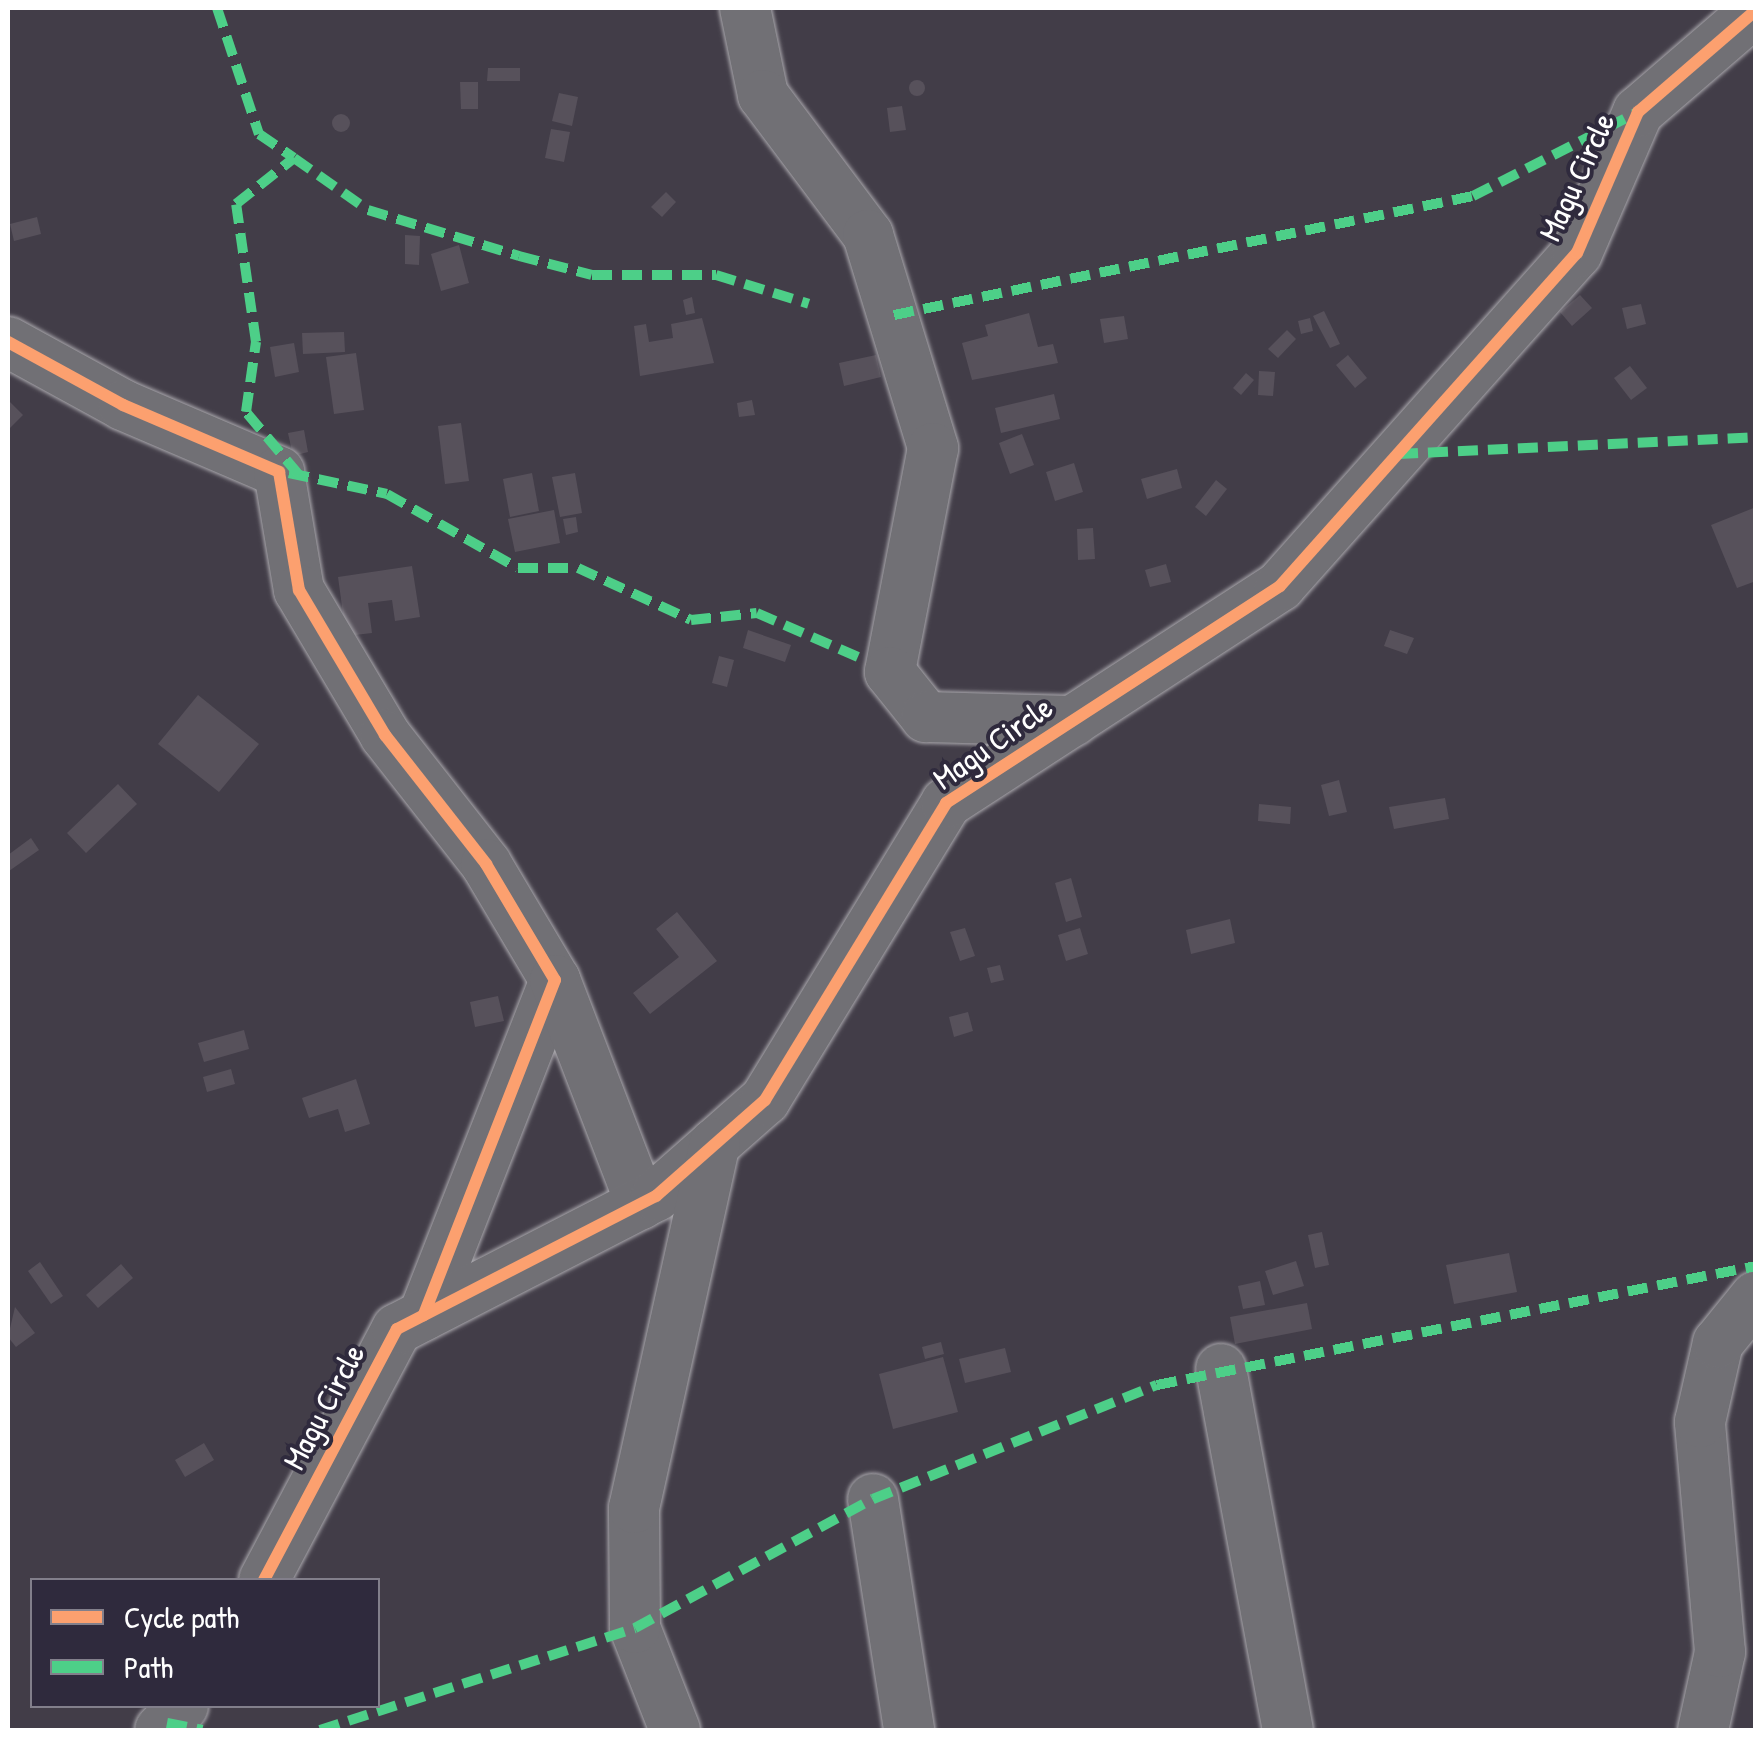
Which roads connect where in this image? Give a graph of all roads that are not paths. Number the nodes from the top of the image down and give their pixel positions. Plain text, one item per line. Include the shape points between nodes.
1 (745, 8) edge
2 (1756, 10) edge
3 (8, 342) edge
4 (1072, 721) junction
5 (555, 980) junction
6 (715, 1144) junction
7 (641, 1204) junction
8 (1756, 1296) edge
9 (424, 1315) junction
10 (1221, 1369) dead end
11 (874, 1499) dead end
12 (265, 1578) edge
13 (181, 1708) edge
14 (160, 1730) edge
15 (675, 1730) edge
16 (909, 1730) edge
17 (1288, 1730) edge
18 (1703, 1730) edge

1 - 4 street via 763,95 868,235 933,448 890,672 926,718
2 - 4 street, Magu Circle via 1638,112 1576,253 1280,586
3 - 5 street via 123,405 279,472 299,590 385,735 486,864
4 - 6 street, Magu Circle via 946,804 765,1100
5 - 7 street
5 - 9 street
6 - 7 street, Magu Circle
6 - 15 street via 634,1508 635,1628
7 - 9 street, Magu Circle
8 - 18 street via 1718,1344 1700,1422 1720,1652
9 - 12 street, Magu Circle via 397,1329
10 - 17 street
11 - 16 street
13 - 14 street

